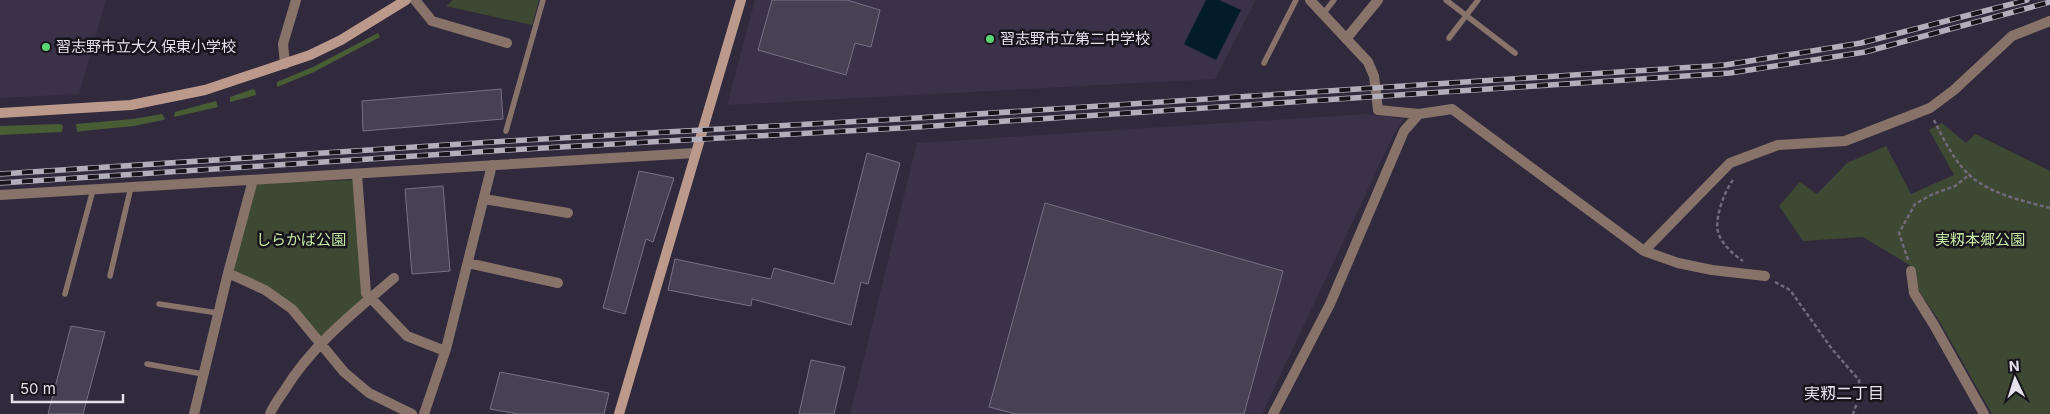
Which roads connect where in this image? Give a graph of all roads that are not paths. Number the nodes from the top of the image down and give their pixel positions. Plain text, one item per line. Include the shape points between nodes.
1 (296, 0) edge
2 (406, 0) edge
3 (415, 0) edge
4 (543, 0) edge
5 (740, 0) edge
6 (1296, 0) edge
7 (1310, 0) edge
8 (1334, 0) edge
9 (1378, 0) edge
10 (1446, 0) edge
11 (1478, 0) edge
12 (1323, 14) junction
13 (1466, 15) junction
14 (2050, 21) edge
15 (1449, 38) dead end
16 (1346, 39) junction
17 (508, 43) dead end
18 (1515, 53) dead end
19 (1264, 63) dead end
20 (285, 64) junction
21 (0, 113) edge
22 (1419, 114) junction
23 (506, 131) dead end
24 (695, 153) junction
25 (492, 165) junction
26 (357, 174) junction
27 (253, 180) junction
28 (131, 188) junction
29 (93, 190) junction
30 (0, 196) edge
31 (484, 199) junction
32 (568, 213) dead end
33 (1644, 251) junction
34 (468, 263) junction
35 (1912, 271) road end
36 (228, 273) junction
37 (110, 276) dead end
38 (1765, 276) road end
39 (394, 278) dead end
40 (558, 283) dead end
41 (65, 294) dead end
42 (370, 299) junction
43 (159, 304) dead end
44 (218, 314) junction
45 (321, 344) junction
46 (445, 351) junction
47 (148, 364) dead end
48 (203, 374) junction
49 (194, 414) edge
50 (270, 414) edge
51 (412, 414) edge
52 (424, 414) edge
53 (619, 414) edge
54 (1273, 414) edge
55 (1984, 414) edge

1 - 20 street via 283,44
2 - 20 street via 341,40
3 - 17 street via 432,21
4 - 23 lane
5 - 24 street
6 - 19 lane
7 - 12 street
8 - 12 lane
9 - 16 street
10 - 13 lane
11 - 13 lane
12 - 16 street
13 - 15 lane
13 - 18 lane
14 - 33 street via 2012,36 1930,108 1846,141 1778,144 1730,163
16 - 22 street via 1368,62 1374,76 1378,110
20 - 21 street via 205,90 131,105
22 - 33 street via 1452,110
22 - 54 street via 1404,131 1330,304
24 - 25 street
24 - 53 street
25 - 26 street
25 - 31 street
26 - 27 street
26 - 42 street via 366,293
27 - 28 street
27 - 36 street
28 - 29 street
28 - 37 lane
29 - 30 street
29 - 41 lane
31 - 32 street
31 - 34 street
33 - 38 street via 1678,263
34 - 40 street
34 - 46 street
35 - 55 street via 1914,293
36 - 44 street
36 - 45 street via 265,290 292,310
39 - 42 street
42 - 45 street
42 - 46 street via 407,336
43 - 44 lane
44 - 48 street
45 - 50 street via 288,383
45 - 51 street via 344,372 369,394
46 - 52 street
47 - 48 lane
48 - 49 street

